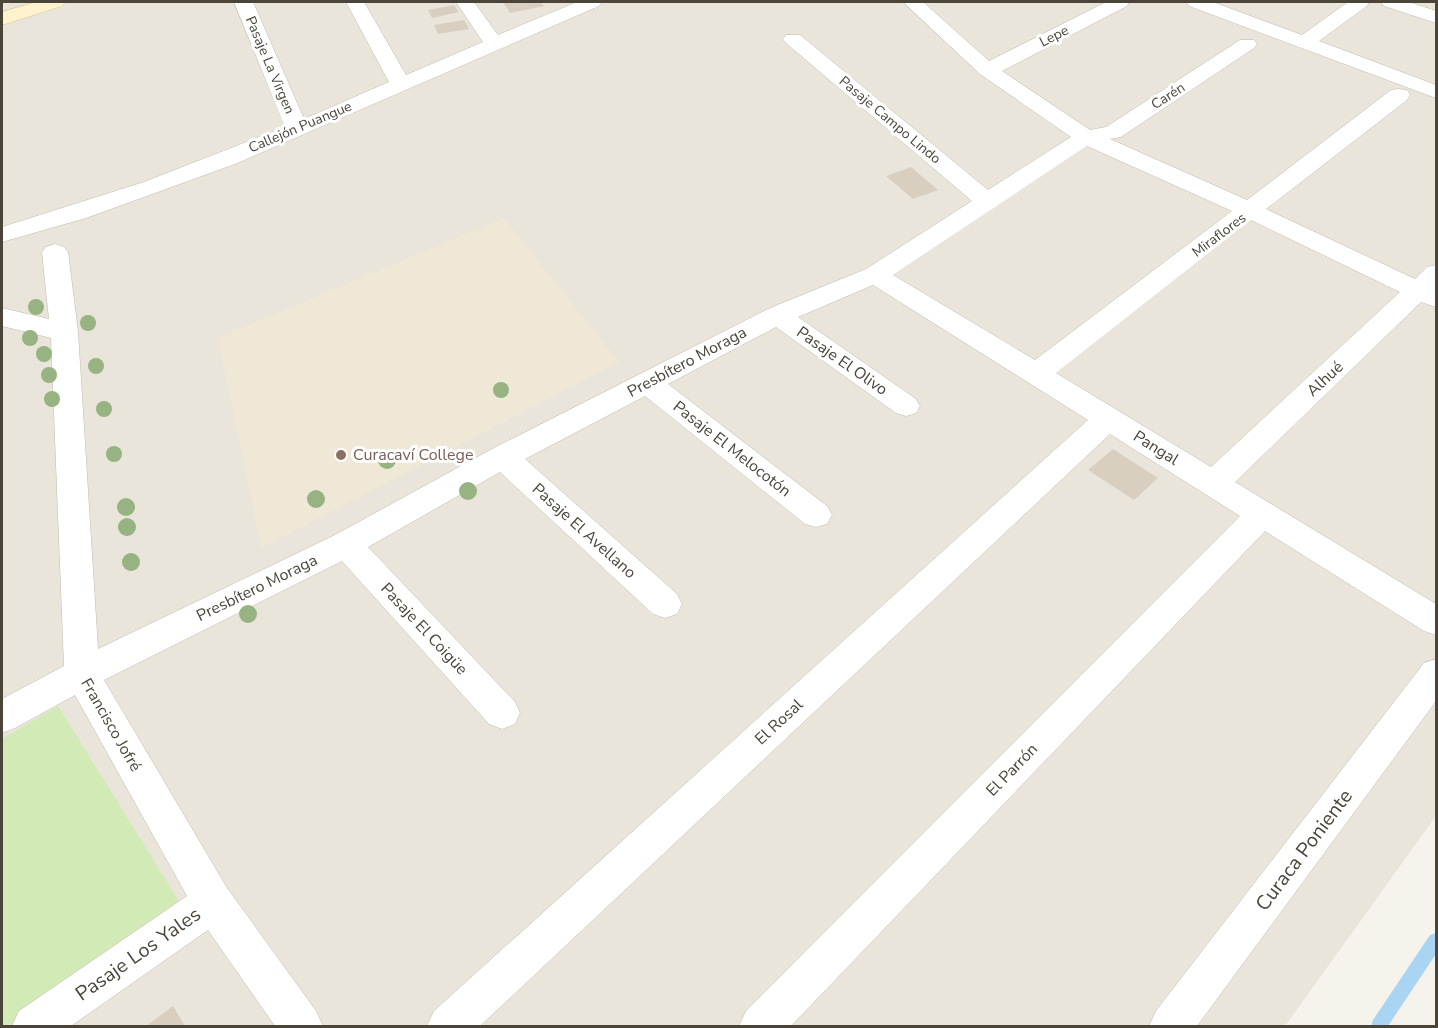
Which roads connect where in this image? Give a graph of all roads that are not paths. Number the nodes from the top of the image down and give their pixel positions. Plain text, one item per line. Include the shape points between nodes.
1 (56, 2) edge
2 (243, 2) edge
3 (355, 2) edge
4 (465, 2) edge
5 (912, 2) edge
6 (1120, 2) edge
7 (1196, 2) edge
8 (1360, 2) edge
9 (1391, 2) edge
10 (585, 3) edge
11 (1437, 17) edge
12 (2, 20) edge
13 (794, 39) dead end
14 (1305, 42) junction
15 (1247, 44) dead end
16 (495, 45) junction
17 (987, 70) junction
18 (401, 84) junction
19 (1437, 92) edge
20 (1399, 95) dead end
21 (297, 128) junction
22 (1086, 137) junction
23 (986, 201) junction
24 (1251, 211) junction
25 (2, 235) edge
26 (55, 252) dead end
27 (875, 274) junction
28 (1430, 288) edge
29 (777, 315) junction
30 (2, 317) edge
31 (64, 332) junction
32 (1037, 373) junction
33 (648, 383) junction
34 (906, 406) dead end
35 (1108, 418) junction
36 (503, 457) junction
37 (1213, 484) junction
38 (1262, 514) junction
39 (816, 515) dead end
40 (346, 544) junction
41 (665, 604) dead end
42 (1437, 621) edge
43 (82, 674) junction
44 (1437, 674) edge
45 (502, 713) dead end
46 (2, 717) edge
47 (213, 902) junction
48 (34, 1026) edge
49 (301, 1026) edge
50 (449, 1026) edge
51 (761, 1026) edge
52 (1171, 1026) edge

1 - 12 street
2 - 21 street, Pasaje La Virgen
3 - 18 street
4 - 16 street
5 - 17 street
6 - 17 street, Lepe
7 - 14 street
8 - 14 street
9 - 11 street
10 - 16 street, Callejón Puangue
13 - 23 street, Pasaje Campo Lindo
14 - 19 street
15 - 22 street, Carén via 1113,132
16 - 18 street, Callejón Puangue
17 - 22 street
18 - 21 street, Callejón Puangue
20 - 24 street, Miraflores
21 - 25 street, Callejón Puangue via 184,176
22 - 23 street, Presbítero Moraga
22 - 24 street
23 - 27 street, Presbítero Moraga
24 - 28 street
24 - 32 street, Miraflores
26 - 31 street, Francisco Jofré
27 - 29 street, Presbítero Moraga
27 - 32 street, Pangal
28 - 37 street, Alhué
29 - 33 street, Presbítero Moraga
29 - 34 street, Pasaje El Olivo
30 - 31 street
31 - 43 street, Francisco Jofré
32 - 35 street, Pangal
33 - 36 street, Presbítero Moraga
33 - 39 street, Pasaje El Melocotón
35 - 37 street, Pangal
35 - 50 street, El Rosal
36 - 40 street, Presbítero Moraga
36 - 41 street, Pasaje El Avellano
37 - 38 street, Pangal
38 - 42 street, Pangal
38 - 51 street, El Parrón
40 - 43 street, Presbítero Moraga
40 - 45 street, Pasaje El Coigüe
43 - 46 street, Presbítero Moraga
43 - 47 street, Francisco Jofré
44 - 52 street, Curaca Poniente
47 - 48 street, Pasaje Los Yales
47 - 49 street, Francisco Jofré

